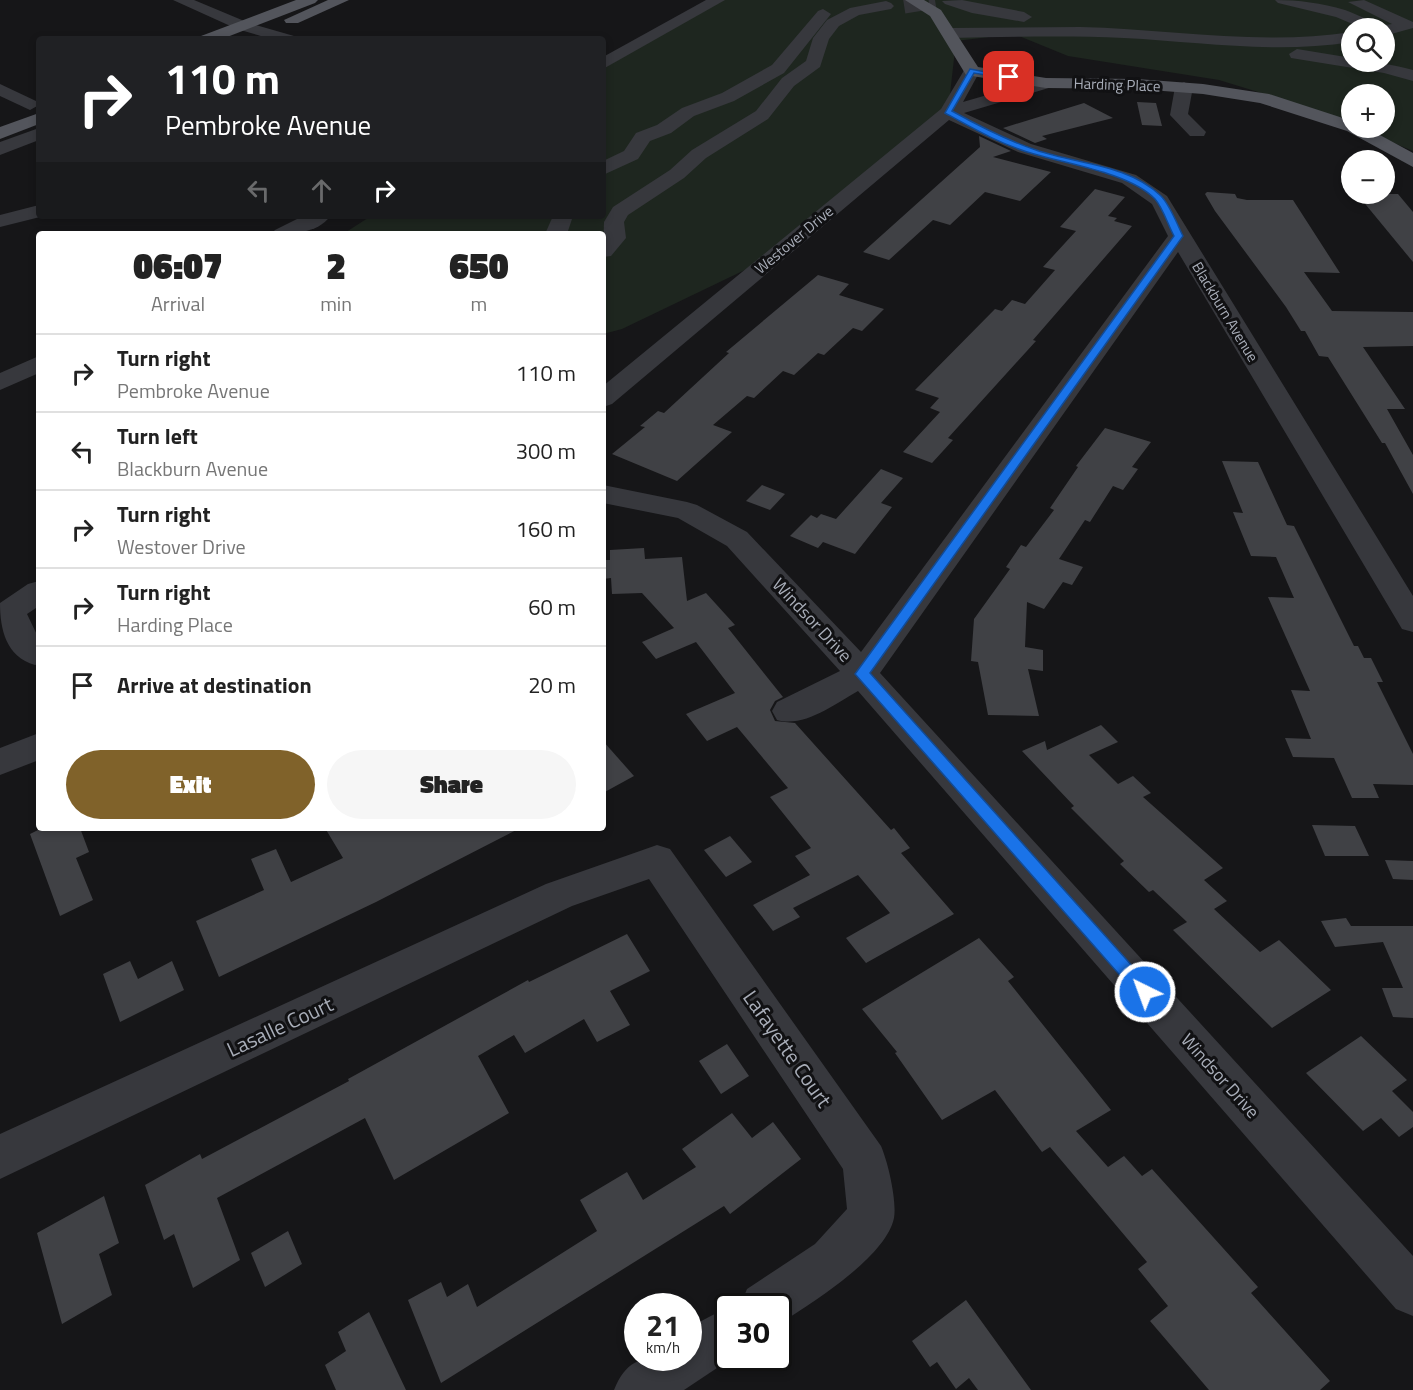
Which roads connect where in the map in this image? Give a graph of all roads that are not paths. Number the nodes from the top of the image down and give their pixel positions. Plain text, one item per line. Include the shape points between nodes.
1 (181, 0) edge
2 (310, 0) edge
3 (341, 0) edge
4 (717, 0) edge
5 (848, 0) edge
6 (941, 0) edge
7 (1004, 0) edge
8 (1282, 0) edge
9 (1355, 0) edge
10 (894, 3) edge
11 (1351, 18) edge
12 (1406, 21) edge
13 (1395, 29) edge
14 (243, 32) edge
15 (262, 32) junction
16 (950, 33) junction
17 (1124, 33) junction
18 (222, 36) edge
19 (277, 36) edge
20 (1341, 39) edge
21 (1395, 40) edge
22 (1239, 42) junction
23 (1401, 45) dead end
24 (606, 62) edge
25 (972, 70) junction
26 (1413, 76) edge
27 (1046, 83) junction
28 (1184, 87) junction
29 (0, 89) edge
30 (948, 112) junction
31 (36, 116) edge
32 (0, 117) edge
33 (36, 117) edge
34 (36, 118) edge
35 (1341, 123) edge
36 (1197, 132) dead end
37 (4, 137) edge
38 (1373, 138) edge
39 (1413, 160) edge
40 (606, 168) edge
41 (36, 213) edge
42 (314, 219) edge
43 (0, 221) edge
44 (288, 231) edge
45 (1179, 236) junction
46 (606, 247) edge
47 (36, 365) edge
48 (0, 383) edge
49 (606, 397) edge
50 (606, 495) edge
51 (36, 593) edge
52 (1413, 621) edge
53 (36, 654) edge
54 (862, 674) junction
55 (789, 711) dead end
56 (36, 747) edge
57 (0, 762) edge
58 (559, 895) joint
59 (0, 1157) edge
60 (1413, 1292) edge
61 (784, 1293) edge
62 (667, 1371) edge
63 (639, 1390) edge

1 - 14 street
2 - 14 main road
3 - 15 main road
4 - 24 street
5 - 40 street via 826,10 778,69 644,137 629,157
6 - 7 street
6 - 17 street via 1010,15 1072,20
8 - 11 street
9 - 12 street
10 - 16 main road via 936,13
10 - 46 street via 855,11 833,23 821,38 814,63 788,82 760,117 699,154 677,174 620,211 614,222 615,238
12 - 13 street via 1407,25
14 - 15 street
14 - 18 main road
15 - 19 street
16 - 17 street
16 - 25 main road
17 - 22 street
20 - 22 street via 1290,45
21 - 23 street
22 - 26 street via 1328,61 1378,66
25 - 27 main road, Harding Place
25 - 30 street, Westover Drive
27 - 28 main road, Harding Place
27 - 30 street
28 - 35 main road, Harding Place via 1263,98
28 - 36 street via 1179,115
29 - 31 street
30 - 45 street, Blackburn Avenue via 988,134 1035,152 1104,169 1132,181 1158,198
30 - 49 street, Westover Drive
32 - 33 main road
34 - 37 street
38 - 39 main road, Harding Place
41 - 43 street
42 - 44 street
45 - 52 street, Blackburn Avenue
45 - 54 street
47 - 48 street
50 - 54 street, Windsor Drive via 687,511 736,539
51 - 53 street via 11,610 13,623 26,646
54 - 55 street
54 - 60 street, Windsor Drive
56 - 57 street
58 - 59 street, Lasalle Court
58 - 61 street, Lafayette Court via 657,860 865,1162 870,1217 832,1261
62 - 63 street

